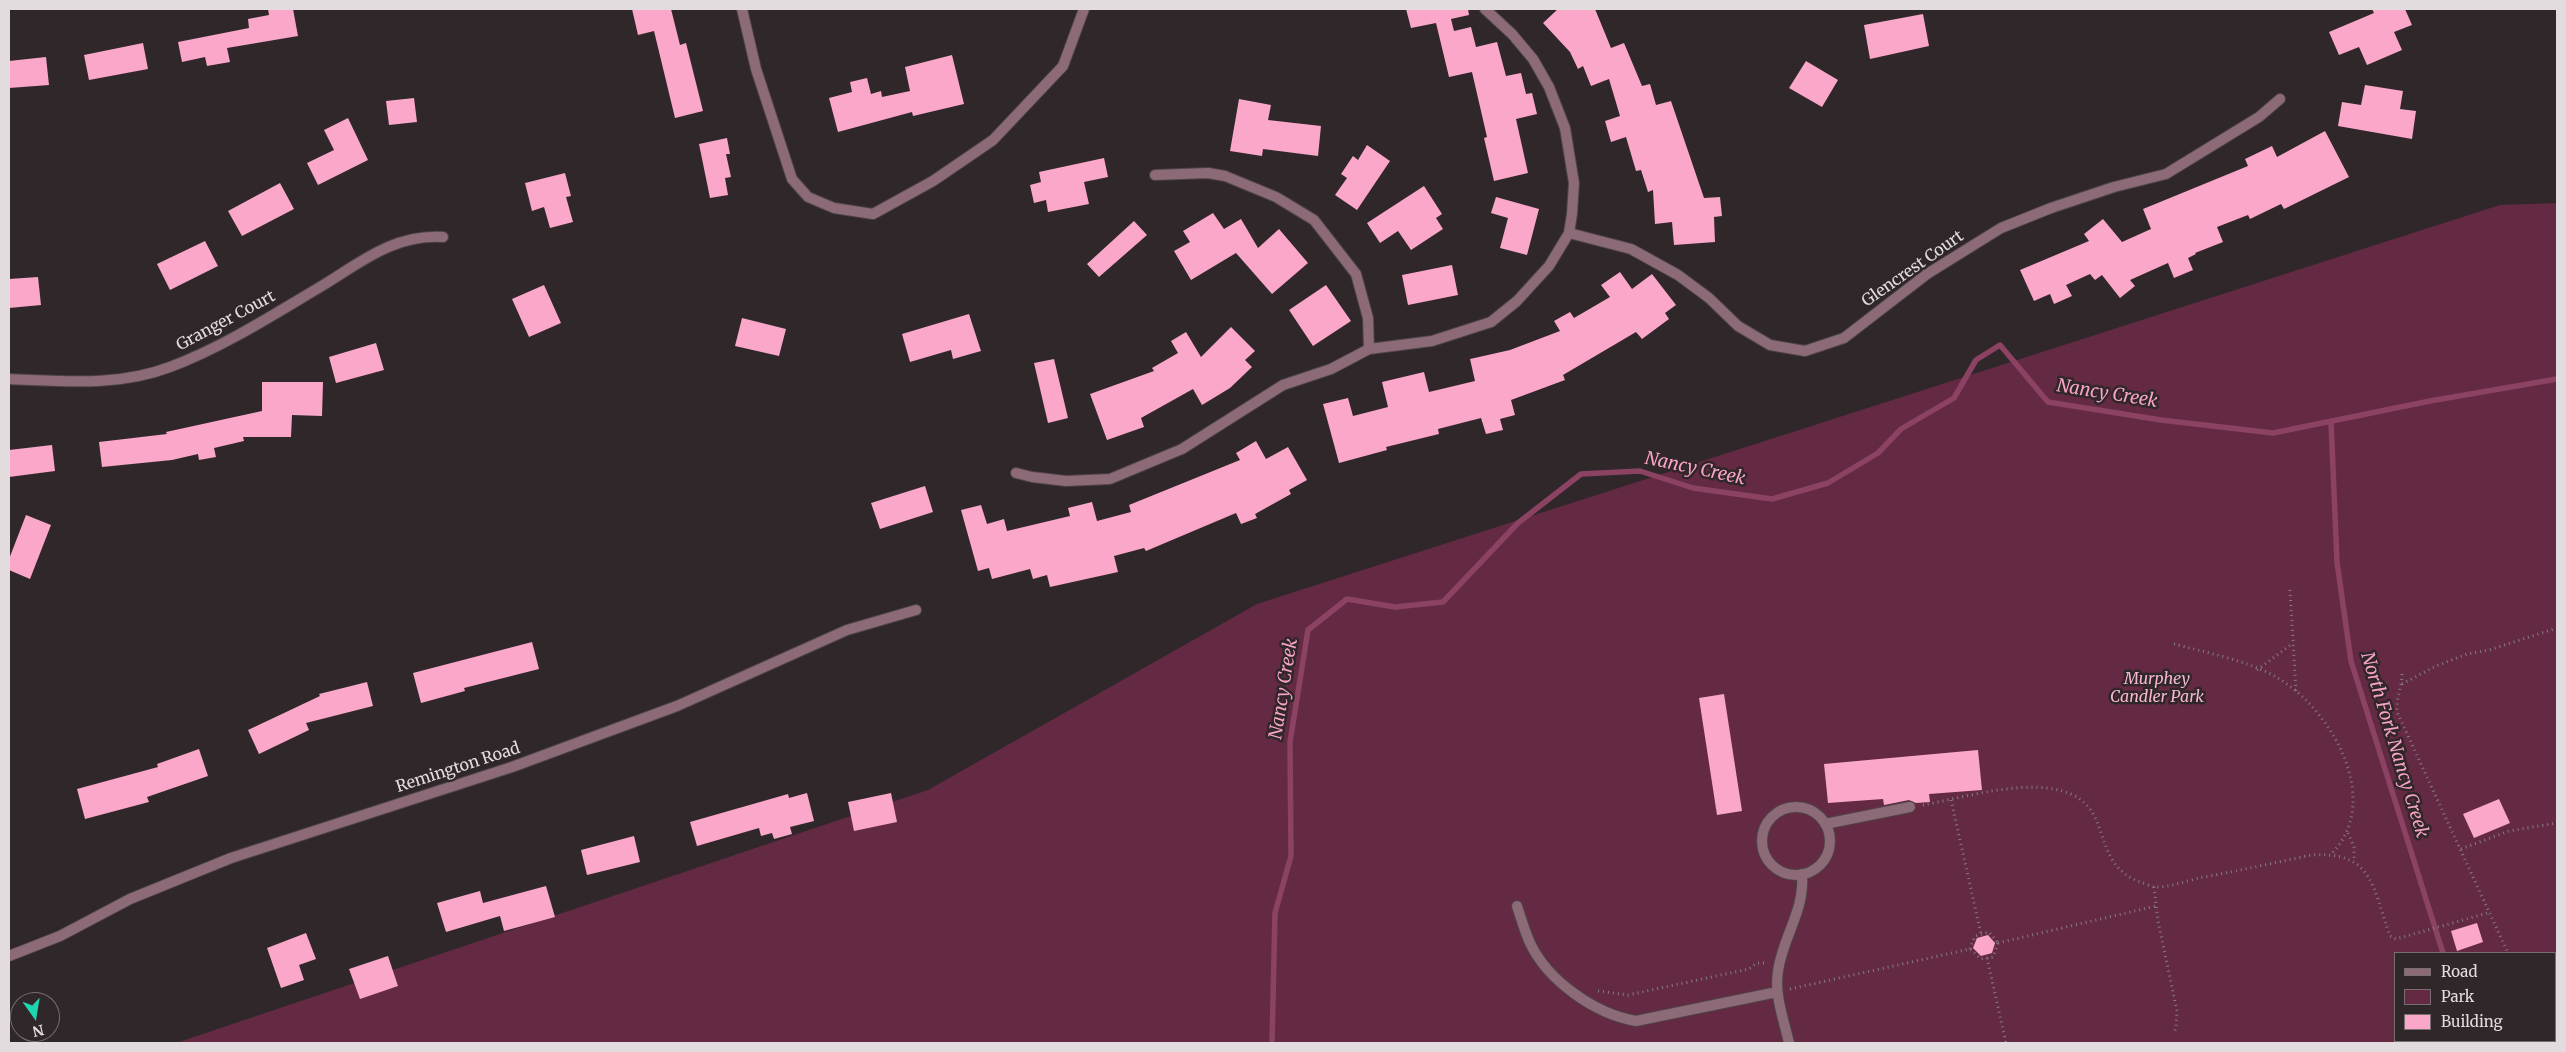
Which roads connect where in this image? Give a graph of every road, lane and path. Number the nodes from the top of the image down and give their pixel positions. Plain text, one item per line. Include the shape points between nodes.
1 (742, 9) edge
2 (1084, 9) edge
3 (1485, 9) edge
4 (2280, 98) dead end
5 (1155, 175) dead end
6 (1568, 233) junction
7 (443, 237) dead end
8 (1369, 349) junction
9 (9, 379) edge
10 (1016, 472) dead end
11 (2290, 590) dead end
12 (916, 610) dead end
13 (2557, 628) edge
14 (2293, 642) junction
15 (2174, 644) dead end
16 (2257, 670) junction
17 (2402, 674) dead end
18 (2402, 684) junction
19 (2296, 692) junction
20 (1951, 800) junction
21 (1910, 807) joint
22 (2557, 823) edge
23 (1825, 824) junction
24 (2348, 832) junction
25 (2462, 850) junction
26 (2332, 854) junction
27 (2354, 861) junction
28 (1802, 874) junction
29 (2154, 887) junction
30 (1517, 906) dead end
31 (2156, 906) junction
32 (2491, 912) junction
33 (1981, 934) junction
34 (1998, 942) junction
35 (1970, 949) junction
36 (2508, 952) edge
37 (9, 956) edge
38 (1987, 958) junction
39 (1770, 962) dead end
40 (1593, 990) dead end
41 (1777, 992) junction
42 (2173, 1034) dead end
43 (1789, 1043) edge
44 (2006, 1043) edge

1 - 2 street via 756,69 792,179 808,197 834,208 873,214 933,181 993,140 1063,66
3 - 6 street via 1533,59 1549,86 1565,128 1574,183
4 - 6 street, Glencrest Court via 2259,117 2166,174 2078,199 2001,228 1927,274 1844,338 1805,351 1770,345 1738,326 1709,298 1678,275 1631,249
5 - 8 street via 1225,176 1276,197 1314,220 1356,274 1368,318
6 - 8 street via 1549,266 1517,301 1490,322 1432,341
7 - 9 street, Granger Court via 413,237 381,250 203,353 170,367 139,377 111,381
8 - 10 street via 1331,369 1283,384 1182,449 1110,479 1066,481
11 - 14 path
12 - 37 street, Remington Road via 847,630 677,706 512,767 230,858 130,899 60,936
13 - 18 path via 2467,654
14 - 16 path
14 - 19 path
15 - 16 path
16 - 19 path via 2275,676
17 - 18 path
18 - 25 path via 2396,700 2397,712
19 - 24 path via 2306,699 2331,731 2347,765 2354,803
20 - 21 path
20 - 29 path via 2012,788 2047,788 2073,795 2088,806 2099,824 2114,864 2129,878
20 - 33 path
21 - 23 street
22 - 25 path via 2509,831
23 - 28 street via 1830,841 1828,853 1822,863
23 - 28 street via 1814,811 1791,807 1772,816 1765,825 1762,835 1765,856 1780,871
24 - 26 path
24 - 27 path via 2354,847
25 - 32 path
26 - 27 path
26 - 29 path via 2311,855
27 - 32 path via 2366,873 2390,936 2396,939
28 - 41 street via 1802,901 1781,954
29 - 31 path
30 - 41 street via 1531,944 1551,971 1573,993 1617,1018 1636,1021
31 - 34 path
31 - 42 path via 2177,1011
32 - 36 path
33 - 34 path via 1989,932
33 - 35 path via 1974,936
34 - 38 path via 1993,957
35 - 38 path via 1980,959
35 - 41 path
38 - 44 path
39 - 40 path via 1628,995
41 - 43 street

